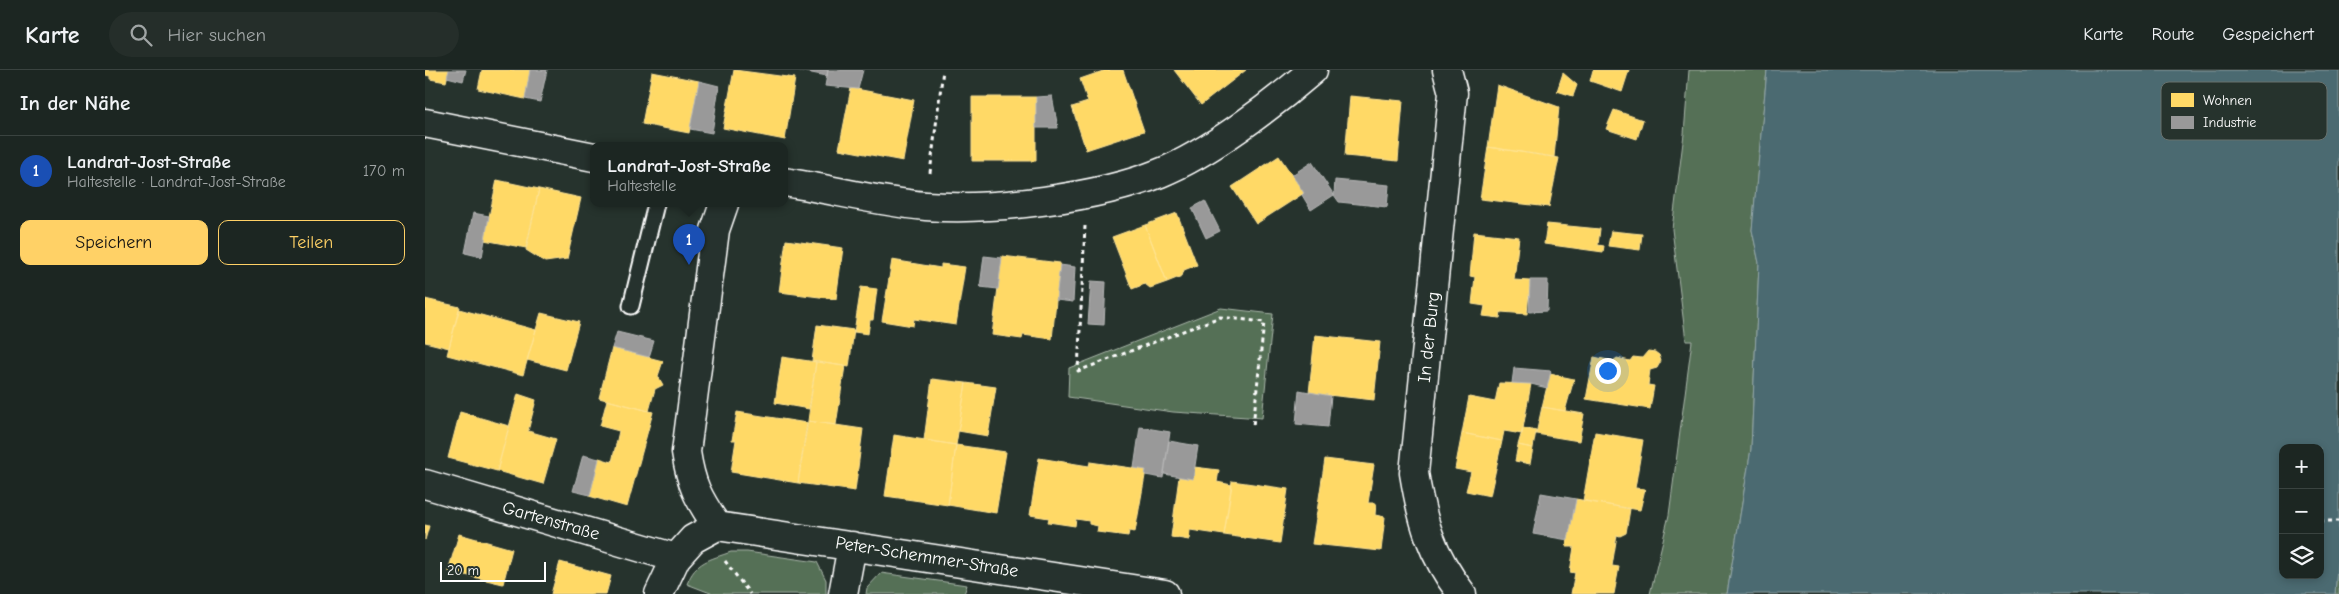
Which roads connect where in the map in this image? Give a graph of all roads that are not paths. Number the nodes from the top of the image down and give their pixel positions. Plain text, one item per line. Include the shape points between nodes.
1 (1313, 70) edge
2 (1447, 70) edge
3 (425, 123) edge
4 (590, 156) edge
5 (788, 183) edge
6 (655, 207) edge
7 (723, 207) edge
8 (631, 306) dead end
9 (425, 484) edge
10 (717, 526) junction
11 (852, 546) junction
12 (677, 558) junction
13 (659, 594) edge
14 (843, 594) edge
15 (1165, 594) edge
16 (1461, 594) edge

1 - 5 street via 1206,149 1160,173 1086,193 1024,202 925,206
2 - 16 street, In der Burg via 1453,94 1414,473 1422,518 1433,550
3 - 4 street
6 - 8 lane
7 - 10 street via 715,230 685,452 690,479
9 - 12 street, Gartenstraße
10 - 11 street, Peter-Schemmer-Straße
10 - 12 street via 693,539
11 - 14 street
11 - 15 street, Peter-Schemmer-Straße
12 - 13 street

